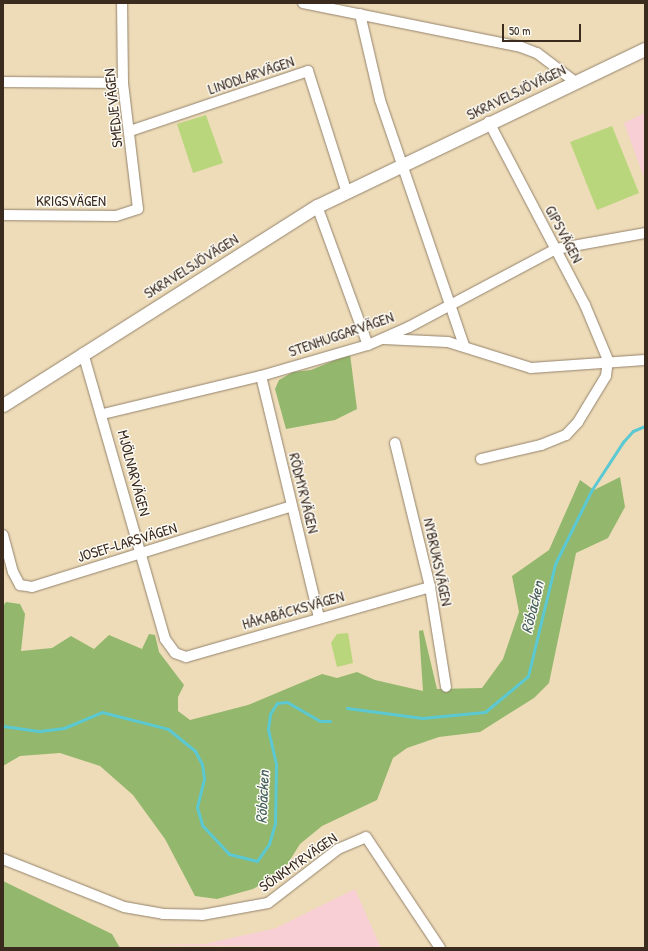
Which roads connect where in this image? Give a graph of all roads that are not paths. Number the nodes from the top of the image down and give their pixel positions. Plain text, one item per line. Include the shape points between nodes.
1 (122, 3) edge
2 (303, 3) edge
3 (360, 14) junction
4 (645, 49) edge
5 (574, 81) junction
6 (3, 82) edge
7 (123, 83) junction
8 (490, 122) junction
9 (130, 131) junction
10 (402, 164) junction
11 (346, 190) junction
12 (317, 206) junction
13 (138, 209) joint
14 (3, 215) edge
15 (645, 233) edge
16 (556, 249) junction
17 (451, 304) junction
18 (382, 339) junction
19 (368, 345) junction
20 (464, 345) junction
21 (83, 353) junction
22 (608, 360) junction
23 (645, 360) edge
24 (261, 376) junction
25 (3, 405) edge
26 (103, 414) junction
27 (395, 443) dead end
28 (481, 459) dead end
29 (292, 506) junction
30 (3, 535) edge
31 (140, 554) junction
32 (430, 587) junction
33 (319, 617) junction
34 (169, 646) joint
35 (446, 687) dead end
36 (3, 859) edge
37 (440, 948) edge

1 - 7 street, SMEDJEVÄGEN
2 - 3 street
3 - 5 street via 521,47 537,53
3 - 10 street via 369,62
4 - 5 street, SKRAVELSJÖVÄGEN
5 - 8 street, SKRAVELSJÖVÄGEN
6 - 7 street
7 - 9 street, SMEDJEVÄGEN
8 - 10 street, SKRAVELSJÖVÄGEN
8 - 16 street, GIPSVÄGEN
9 - 11 street, LINODLARVÄGEN via 308,71
9 - 13 street, SMEDJEVÄGEN
10 - 11 street, SKRAVELSJÖVÄGEN
10 - 17 street
11 - 12 street, SKRAVELSJÖVÄGEN
12 - 19 street
12 - 21 street, SKRAVELSJÖVÄGEN
13 - 14 street, KRIGSVÄGEN via 116,216
15 - 16 street, STENHUGGARVÄGEN
16 - 17 street, STENHUGGARVÄGEN
16 - 22 street, GIPSVÄGEN
17 - 18 street, STENHUGGARVÄGEN
17 - 20 street
18 - 19 street, STENHUGGARVÄGEN
18 - 20 street via 427,339
19 - 24 street, STENHUGGARVÄGEN
20 - 22 street via 531,368
21 - 25 street, SKRAVELSJÖVÄGEN
21 - 26 street, MJÖLNARVÄGEN
22 - 23 street
22 - 28 street via 606,376 578,422 566,435 541,445
24 - 26 street, STENHUGGARVÄGEN
24 - 29 street, RÖDMYRVÄGEN
26 - 31 street, MJÖLNARVÄGEN
27 - 32 street, NYBRUKSVÄGEN
29 - 31 street, JOSEF-LARSVÄGEN
29 - 33 street, RÖDMYRVÄGEN
30 - 31 street, JOSEF-LARSVÄGEN via 13,572 20,585 32,586
31 - 34 street, MJÖLNARVÄGEN
32 - 33 street, HÅKABÄCKSVÄGEN
32 - 35 street, NYBRUKSVÄGEN
33 - 34 street, HÅKABÄCKSVÄGEN via 186,657
36 - 37 street, SÖNKMYRVÄGEN via 124,907 163,914 202,915 268,903 338,849 366,837

